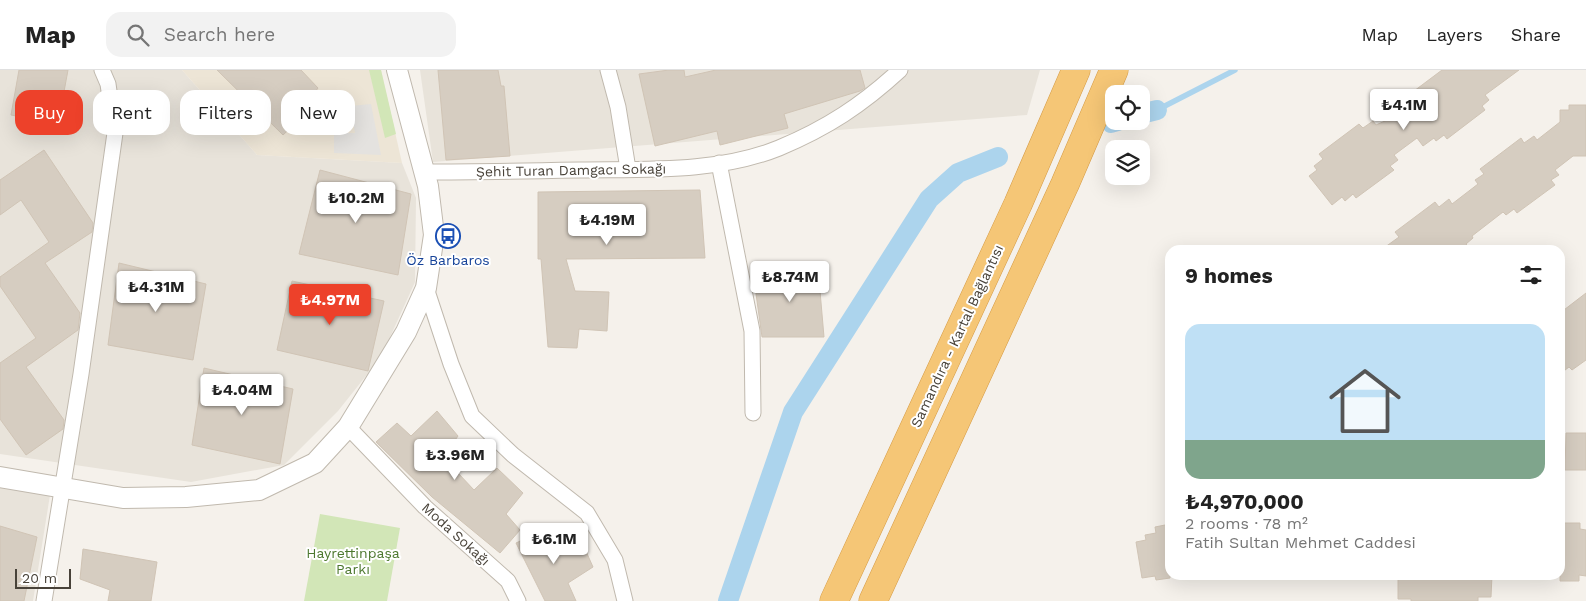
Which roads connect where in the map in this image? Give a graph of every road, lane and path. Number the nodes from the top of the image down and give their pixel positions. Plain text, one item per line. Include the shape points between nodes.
1 (102, 70) edge
2 (397, 70) edge
3 (608, 70) edge
4 (900, 70) edge
5 (1076, 70) edge
6 (1114, 70) edge
7 (718, 163) junction
8 (628, 169) junction
9 (424, 172) junction
10 (426, 288) junction
11 (753, 413) dead end
12 (348, 427) junction
13 (0, 477) edge
14 (62, 488) junction
15 (44, 601) edge
16 (518, 601) edge
17 (626, 601) edge
18 (834, 601) edge
19 (873, 601) edge

1 - 14 street via 108,84 115,133
2 - 9 street
3 - 8 street
4 - 7 street, Şehit Turan Damgacı Sokağı via 831,124 778,148
5 - 18 highway, Samandıra - Kartal Bağlantısı via 1018,204
6 - 19 highway
7 - 8 street, Şehit Turan Damgacı Sokağı via 683,168
7 - 11 street via 752,330
8 - 9 street, Şehit Turan Damgacı Sokağı
9 - 10 street via 434,234
10 - 12 street via 406,332
10 - 17 street via 472,416 513,454 587,513 616,560
12 - 14 street via 315,462 259,490 186,497 124,498
12 - 16 street, Moda Sokağı via 425,507 508,581
13 - 14 street
14 - 15 street

